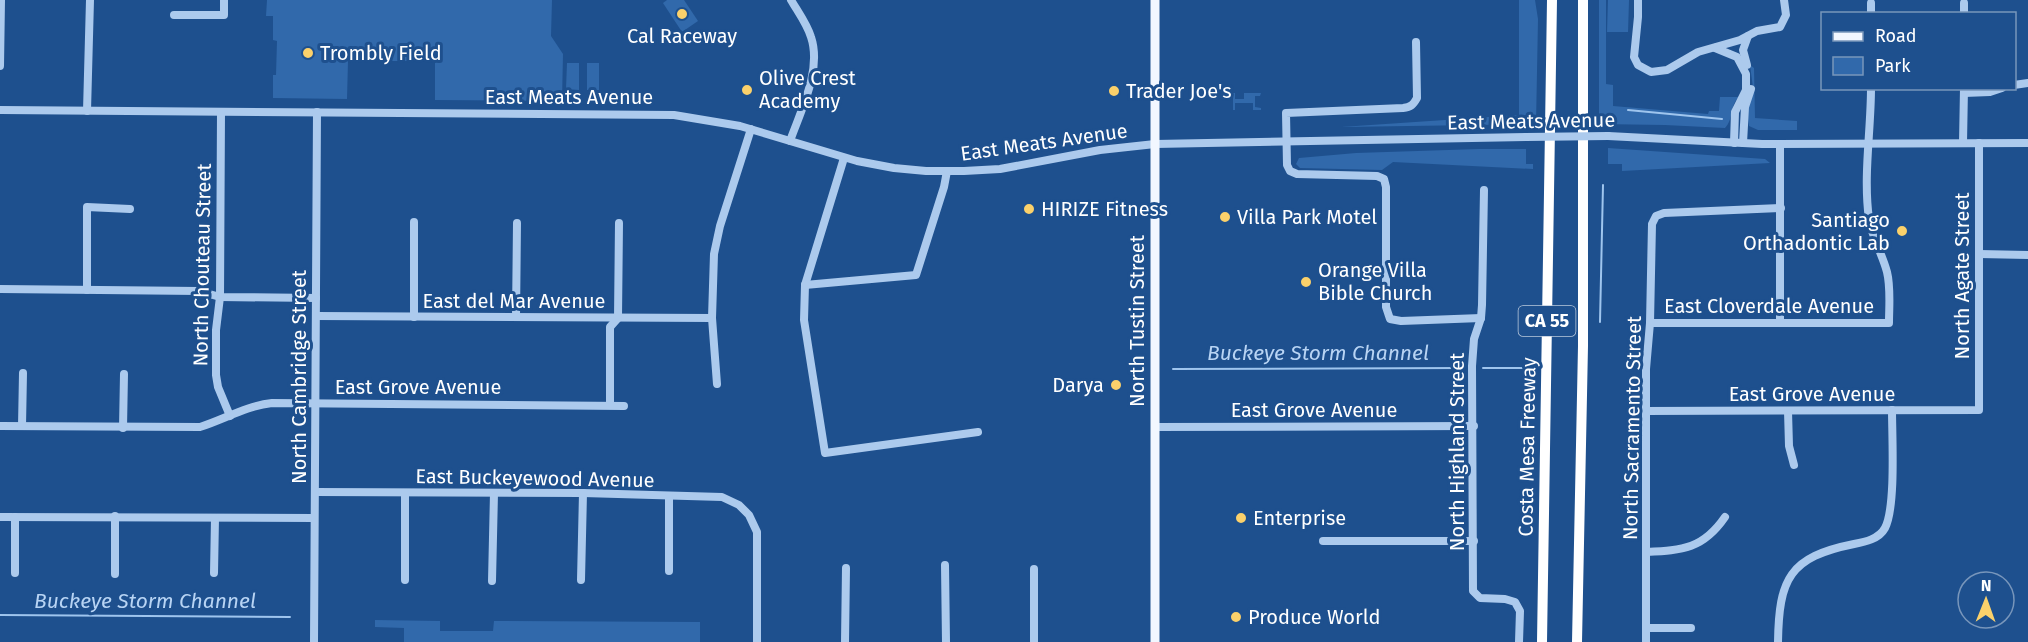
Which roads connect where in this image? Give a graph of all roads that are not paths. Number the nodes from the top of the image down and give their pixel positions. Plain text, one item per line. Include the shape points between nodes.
1 (1, 0) edge
2 (90, 0) edge
3 (224, 0) edge
4 (791, 0) edge
5 (1155, 0) edge
6 (1552, 0) edge
7 (1583, 0) edge
8 (1638, 0) edge
9 (1784, 0) edge
10 (1871, 3) dead end
11 (1964, 3) dead end
12 (1871, 12) edge
13 (1964, 12) edge
14 (174, 15) dead end
15 (1748, 36) junction
16 (1416, 42) dead end
17 (1714, 47) junction
18 (0, 66) edge
19 (1871, 90) edge
20 (1996, 90) edge
21 (1964, 91) edge
22 (0, 110) edge
23 (87, 111) junction
24 (221, 112) junction
25 (317, 112) junction
26 (751, 129) junction
27 (790, 141) junction
28 (1286, 142) junction
29 (1734, 143) junction
30 (1743, 143) junction
31 (1868, 143) junction
32 (1963, 143) junction
33 (1979, 143) junction
34 (2028, 143) edge
35 (1155, 144) junction
36 (1780, 144) junction
37 (844, 158) junction
38 (947, 171) junction
39 (1484, 190) dead end
40 (1780, 208) junction
41 (130, 209) dead end
42 (414, 222) dead end
43 (517, 223) dead end
44 (619, 223) dead end
45 (1979, 254) junction
46 (2028, 255) edge
47 (805, 285) junction
48 (0, 289) edge
49 (87, 290) junction
50 (220, 297) junction
51 (316, 298) junction
52 (316, 316) junction
53 (414, 316) junction
54 (516, 317) junction
55 (618, 318) junction
56 (711, 318) junction
57 (1481, 318) junction
58 (1650, 323) junction
59 (1780, 323) junction
60 (23, 373) dead end
61 (124, 374) dead end
62 (717, 384) dead end
63 (315, 403) junction
64 (610, 405) junction
65 (624, 406) dead end
66 (1892, 410) junction
67 (1979, 410) joint
68 (1645, 411) junction
69 (1788, 411) junction
70 (230, 416) junction
71 (0, 426) edge
72 (22, 426) junction
73 (1474, 426) junction
74 (1155, 427) junction
75 (123, 428) junction
76 (978, 432) dead end
77 (1794, 465) dead end
78 (315, 492) junction
79 (405, 493) junction
80 (494, 493) junction
81 (583, 493) junction
82 (669, 496) junction
83 (115, 516) junction
84 (0, 517) edge
85 (15, 517) junction
86 (1725, 517) dead end
87 (214, 518) junction
88 (314, 518) junction
89 (1323, 541) dead end
90 (1474, 541) junction
91 (1646, 552) junction
92 (945, 565) dead end
93 (846, 568) dead end
94 (1034, 569) dead end
95 (669, 571) dead end
96 (15, 573) dead end
97 (214, 573) dead end
98 (115, 574) dead end
99 (405, 579) dead end
100 (581, 580) dead end
101 (492, 581) dead end
102 (1646, 628) junction
103 (1691, 628) dead end
104 (314, 642) edge
105 (757, 642) edge
106 (845, 642) edge
107 (946, 642) edge
108 (1034, 642) edge
109 (1155, 642) edge
110 (1519, 642) edge
111 (1542, 642) edge
112 (1577, 642) edge
113 (1646, 642) edge
114 (1778, 642) edge

1 - 18 street
2 - 23 street
3 - 14 street via 224,15
4 - 27 street via 810,33 814,56 812,77
5 - 35 main road, North Tustin Street
6 - 111 highway, Costa Mesa Freeway / CA 55
7 - 112 highway, CA 55 via 1583,334
8 - 17 street via 1634,52 1641,67 1655,72 1667,70
9 - 15 street via 1786,15 1780,27
10 - 12 street
11 - 13 street
15 - 17 street
15 - 30 street via 1743,50 1751,83 1744,107
16 - 28 street via 1417,98 1410,107 1286,113
17 - 29 street via 1737,57 1746,74 1746,90 1735,112
19 - 31 street
20 - 21 street
21 - 32 street
22 - 23 street, East Meats Avenue
23 - 24 street, East Meats Avenue
24 - 25 street, East Meats Avenue
24 - 50 street, North Chouteau Street
25 - 26 street, East Meats Avenue via 657,114 703,118
25 - 51 street, North Cambridge Street
26 - 27 street, East Meats Avenue
26 - 56 street via 716,239
27 - 37 street, East Meats Avenue
28 - 29 street, East Meats Avenue, bridge via 1608,136
28 - 35 street, East Meats Avenue
28 - 57 street via 1287,165 1293,172 1377,176 1385,182 1390,319
29 - 30 street, East Meats Avenue
30 - 36 street, East Meats Avenue
31 - 32 street, East Meats Avenue
31 - 36 street, East Meats Avenue
31 - 59 street, East Cloverdale Avenue via 1869,221 1888,273 1889,323
32 - 33 street, East Meats Avenue
33 - 34 street, East Meats Avenue
33 - 45 street, North Agate Street
35 - 38 street, East Meats Avenue via 1006,168
35 - 74 main road, North Tustin Street
36 - 40 street
37 - 38 street, East Meats Avenue via 894,168
37 - 47 street
38 - 47 street via 916,275
39 - 57 street, North Highland Street
40 - 58 street, North Sacramento Street via 1670,212 1656,216 1651,231
40 - 59 street
41 - 49 street via 87,207
42 - 53 street
43 - 54 street
44 - 55 street
45 - 46 street
45 - 67 street, North Agate Street
47 - 76 street via 804,320 825,453
48 - 49 street
49 - 50 street via 199,291
50 - 51 street
50 - 70 street, North Chouteau Street via 216,375
51 - 52 street, North Cambridge Street
52 - 53 street, East del Mar Avenue
52 - 63 street, North Cambridge Street
53 - 54 street, East del Mar Avenue
54 - 55 street, East del Mar Avenue
55 - 56 street, East del Mar Avenue
55 - 64 street via 610,327
56 - 62 street
57 - 73 street, North Highland Street via 1473,350
58 - 59 street, East Cloverdale Avenue
58 - 68 street, North Sacramento Street
60 - 72 street
61 - 75 street
63 - 64 street, East Grove Avenue
63 - 70 street, East Grove Avenue via 260,404
63 - 78 street, North Cambridge Street
64 - 65 street, East Grove Avenue
66 - 67 street, East Grove Avenue
66 - 69 street, East Grove Avenue
66 - 114 street via 1891,506 1885,529 1870,542 1831,549 1793,571 1783,590
68 - 69 street, East Grove Avenue
68 - 91 street, North Sacramento Street
69 - 77 street
70 - 75 street, East Grove Avenue via 200,427
71 - 72 street, East Grove Avenue
72 - 75 street, East Grove Avenue
73 - 74 street, East Grove Avenue
73 - 90 street, North Highland Street
74 - 109 main road, North Tustin Street
78 - 79 street, East Buckeyewood Avenue
78 - 88 street, North Cambridge Street
79 - 80 street, East Buckeyewood Avenue
79 - 99 street
80 - 81 street, East Buckeyewood Avenue
80 - 101 street
81 - 82 street, East Buckeyewood Avenue
81 - 100 street
82 - 95 street
82 - 105 street, East Buckeyewood Avenue via 722,497 739,504 750,515 759,545
83 - 85 street
83 - 87 street
83 - 98 street
84 - 85 street
85 - 96 street
86 - 91 street via 1700,543 1676,551
87 - 88 street
87 - 97 street
88 - 104 street, North Cambridge Street
89 - 90 street
90 - 110 street, North Highland Street via 1474,594 1515,602 1520,611
91 - 102 street, North Sacramento Street
92 - 107 street
93 - 106 street
94 - 108 street
102 - 103 street
102 - 113 street, North Sacramento Street

